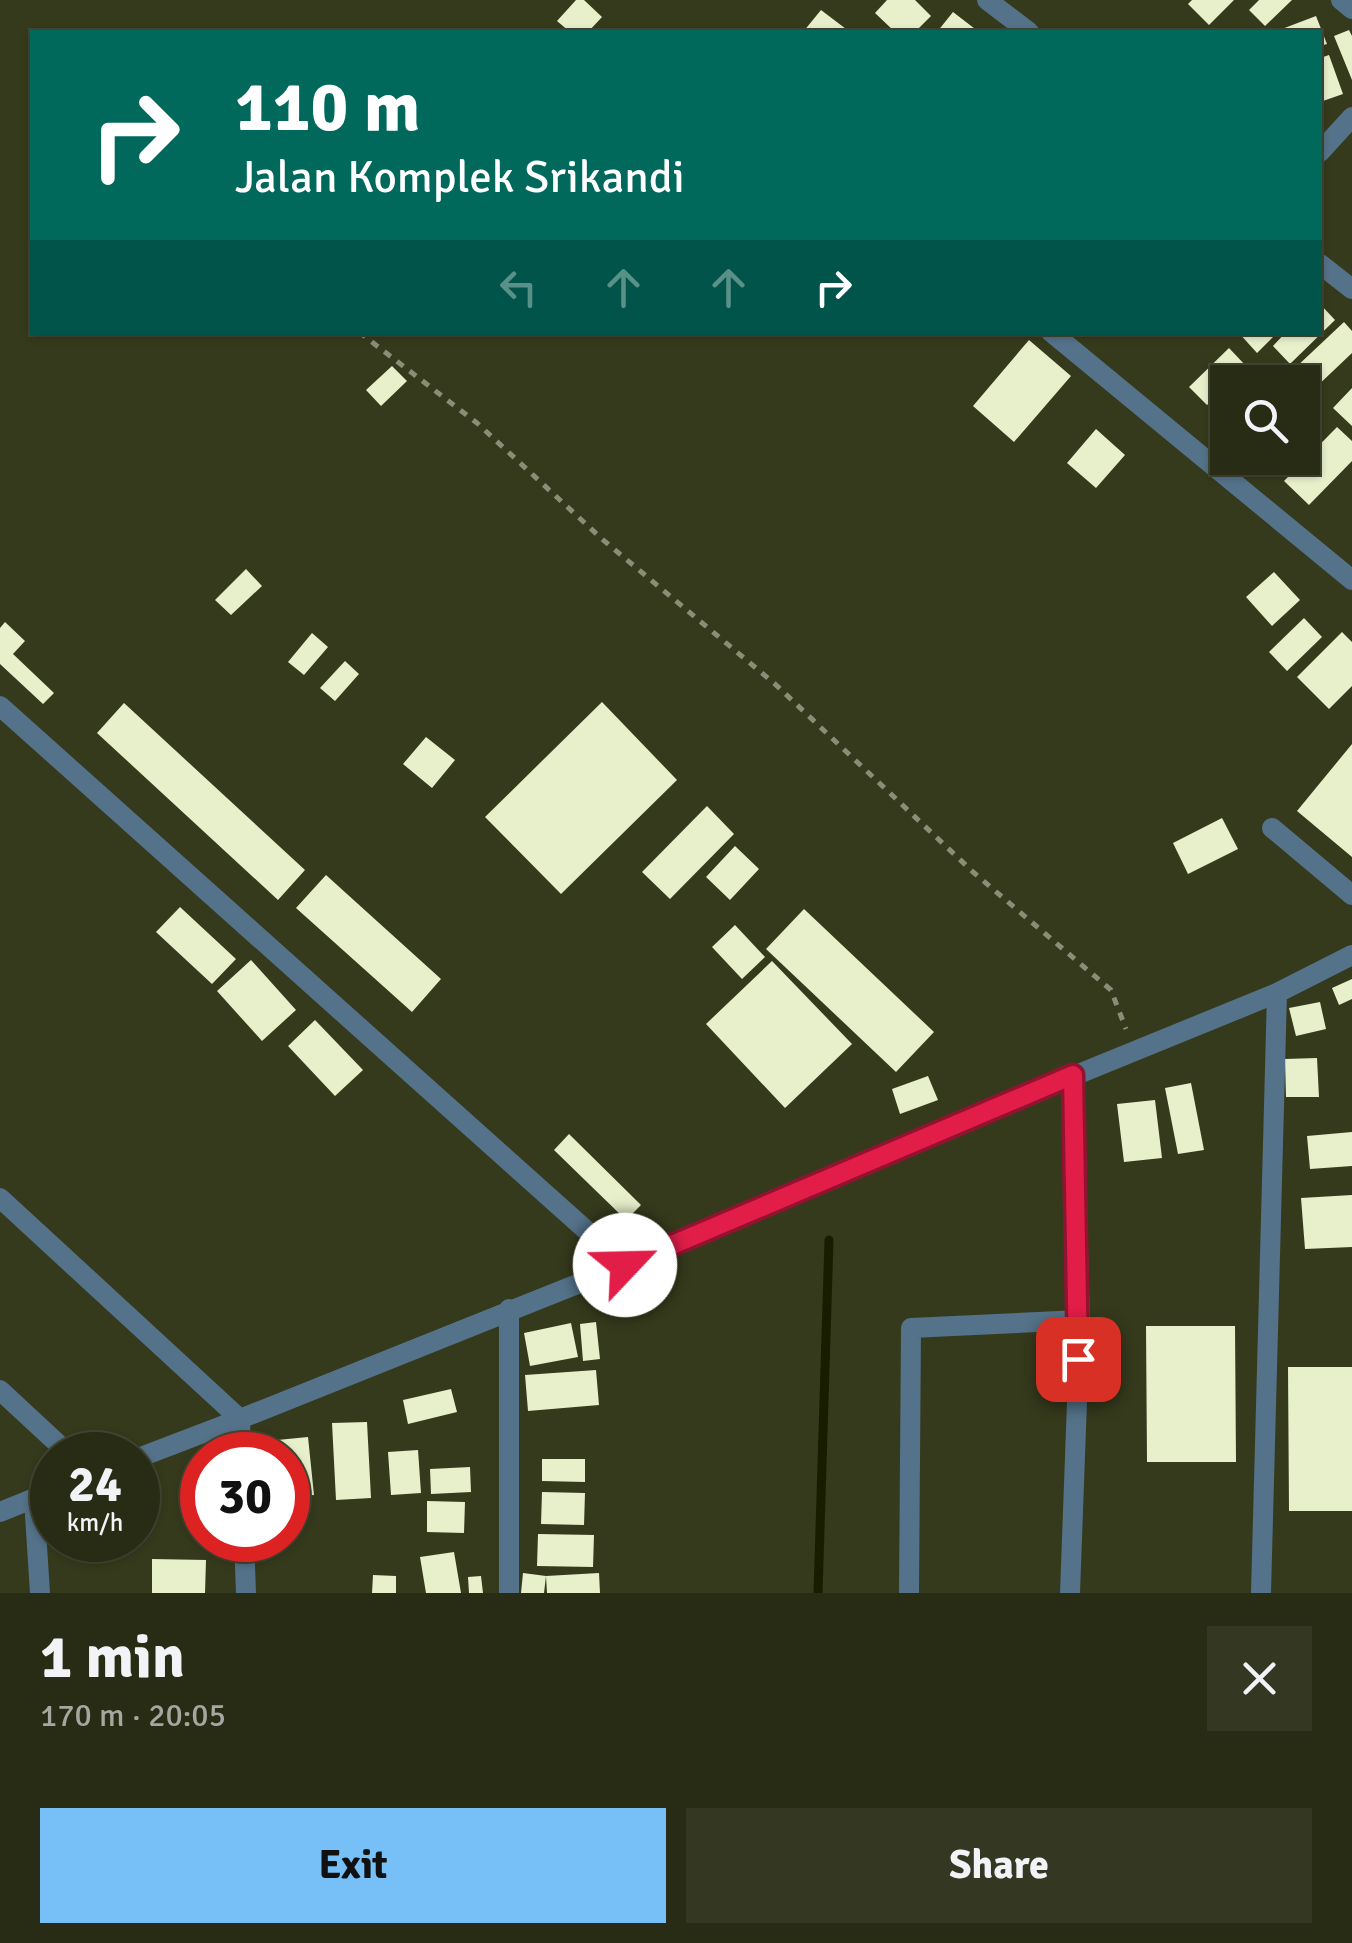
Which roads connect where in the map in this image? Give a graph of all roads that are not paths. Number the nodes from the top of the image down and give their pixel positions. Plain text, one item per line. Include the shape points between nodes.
1 (987, 0) edge
2 (1341, 0) edge
3 (1352, 9) edge
4 (1026, 30) edge
5 (1352, 117) edge
6 (1322, 150) edge
7 (1322, 266) edge
8 (1352, 290) edge
9 (1056, 335) edge
10 (1352, 580) edge
11 (0, 706) edge
12 (1272, 828) dead end
13 (1352, 895) edge
14 (1352, 955) edge
15 (1277, 993) junction
16 (1073, 1075) junction
17 (0, 1198) edge
18 (625, 1265) junction
19 (509, 1309) junction
20 (1080, 1320) junction
21 (0, 1390) edge
22 (240, 1419) junction
23 (45, 1432) edge
24 (241, 1432) edge
25 (160, 1450) edge
26 (30, 1500) edge
27 (0, 1512) edge
28 (41, 1562) edge
29 (245, 1562) edge
30 (40, 1593) edge
31 (246, 1593) edge
32 (510, 1593) edge
33 (909, 1593) edge
34 (1070, 1593) edge
35 (1261, 1593) edge

1 - 4 street
2 - 3 street
5 - 6 street
7 - 8 street
9 - 10 street
11 - 18 street
12 - 13 street
14 - 15 street
15 - 16 street
15 - 35 street
16 - 18 street
16 - 20 street
17 - 22 street
18 - 19 street
19 - 22 street
19 - 32 street
20 - 33 street via 911,1328
20 - 34 street
21 - 23 street
22 - 24 street
22 - 25 street
26 - 27 street
28 - 30 street
29 - 31 street

